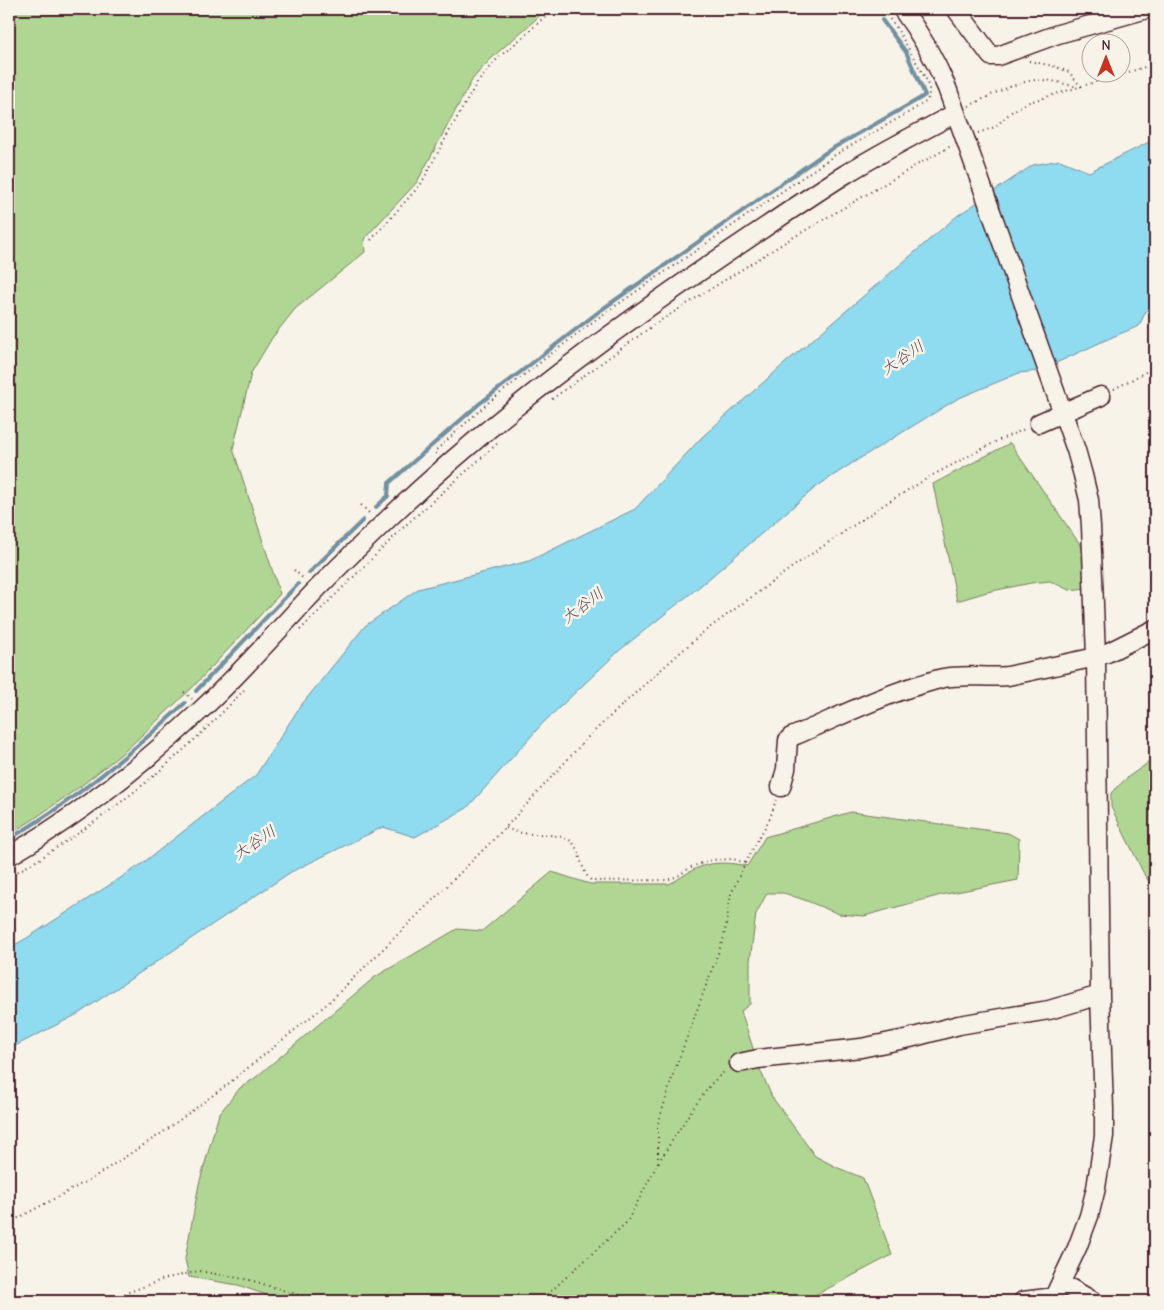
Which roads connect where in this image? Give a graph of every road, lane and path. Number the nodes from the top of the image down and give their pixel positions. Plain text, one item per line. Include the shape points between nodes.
1 (553, 9) edge
2 (882, 9) edge
3 (902, 9) edge
4 (956, 9) edge
5 (1147, 9) edge
6 (1013, 51) junction
7 (1155, 64) edge
8 (1081, 87) junction
9 (956, 113) junction
10 (966, 142) junction
11 (371, 240) dead end
12 (1155, 367) edge
13 (1101, 396) joint
14 (549, 401) dead end
15 (1062, 411) junction
16 (1039, 423) joint
17 (499, 442) dead end
18 (445, 467) junction
19 (1155, 629) edge
20 (298, 632) dead end
21 (1096, 657) junction
22 (245, 689) dead end
23 (781, 787) joint
24 (505, 828) junction
25 (9, 856) edge
26 (745, 863) junction
27 (9, 876) edge
28 (1100, 995) junction
29 (739, 1063) joint
30 (658, 1163) junction
31 (9, 1223) edge
32 (1056, 1294) edge
33 (105, 1301) edge
34 (318, 1301) edge
35 (540, 1301) edge
36 (1023, 1301) edge
37 (1094, 1301) edge

1 - 11 path via 499,57 477,83 421,184
2 - 18 path via 926,79 929,89 927,101 836,155 595,320 489,402 434,450
3 - 9 street via 936,62
4 - 6 street via 991,56
5 - 6 street via 1058,34
6 - 8 path via 1025,61 1069,72
7 - 8 path
8 - 9 path via 1035,80 994,93
8 - 10 path via 1026,103 995,127
9 - 10 street
9 - 18 street via 844,175 687,280 540,387
10 - 14 path via 917,164 787,240 655,324
10 - 15 street
12 - 13 path
13 - 15 street
15 - 16 street
15 - 21 street via 1089,500
16 - 24 path via 999,440 885,504 701,634 588,738
17 - 20 path via 407,524
18 - 25 street via 337,568 169,740 96,798
19 - 21 street
21 - 23 street via 1008,676 945,678 890,695 791,737
21 - 28 street
22 - 27 path via 225,711 128,797 97,821
23 - 26 path via 770,818
24 - 26 path via 571,841 592,881 667,880 711,860 733,859
24 - 31 path via 327,1004 228,1084 162,1133 91,1179
26 - 30 path via 731,894 724,938 658,1124
28 - 29 street via 1049,1010 959,1025 861,1048
28 - 32 street via 1104,1108 1101,1159 1089,1216
29 - 30 path via 712,1083
30 - 35 path via 627,1222
32 - 36 street
32 - 37 street
33 - 34 path via 167,1278 199,1271 250,1280

